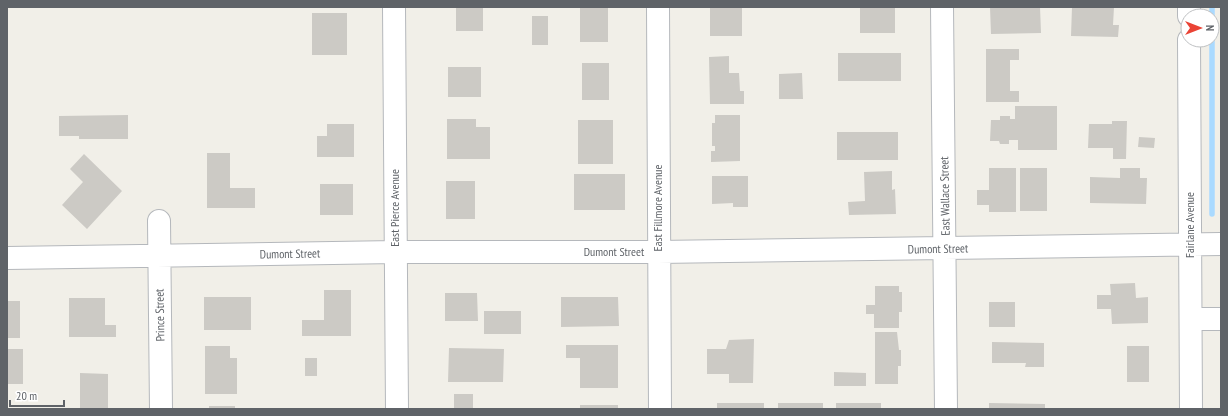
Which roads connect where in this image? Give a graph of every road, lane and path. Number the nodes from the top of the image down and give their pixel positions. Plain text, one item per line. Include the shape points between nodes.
1 (394, 7) edge
2 (658, 7) edge
3 (942, 7) edge
4 (1189, 48) edge
5 (159, 221) dead end
6 (1221, 244) edge
7 (1190, 245) junction
8 (945, 249) junction
9 (396, 252) junction
10 (658, 252) junction
11 (159, 256) junction
12 (7, 258) edge
13 (1191, 319) junction
14 (1221, 319) edge
15 (161, 409) edge
16 (397, 409) edge
17 (660, 409) edge
18 (946, 409) edge
19 (1191, 409) edge

1 - 9 street, East Pierce Avenue
2 - 10 street, East Fillmore Avenue
3 - 8 street, East Wallace Street
4 - 7 street, Fairlane Avenue
5 - 11 street, Prince Street
6 - 7 street, Dumont Street
7 - 8 street, Dumont Street
7 - 13 street, Fairlane Avenue
8 - 10 street, Dumont Street
8 - 18 street, East Wallace Street
9 - 10 street, Dumont Street
9 - 11 street, Dumont Street
9 - 16 street, East Pierce Avenue
10 - 17 street, East Fillmore Avenue
11 - 12 street, Dumont Street
11 - 15 street, Prince Street
13 - 14 street
13 - 19 street, Fairlane Avenue

